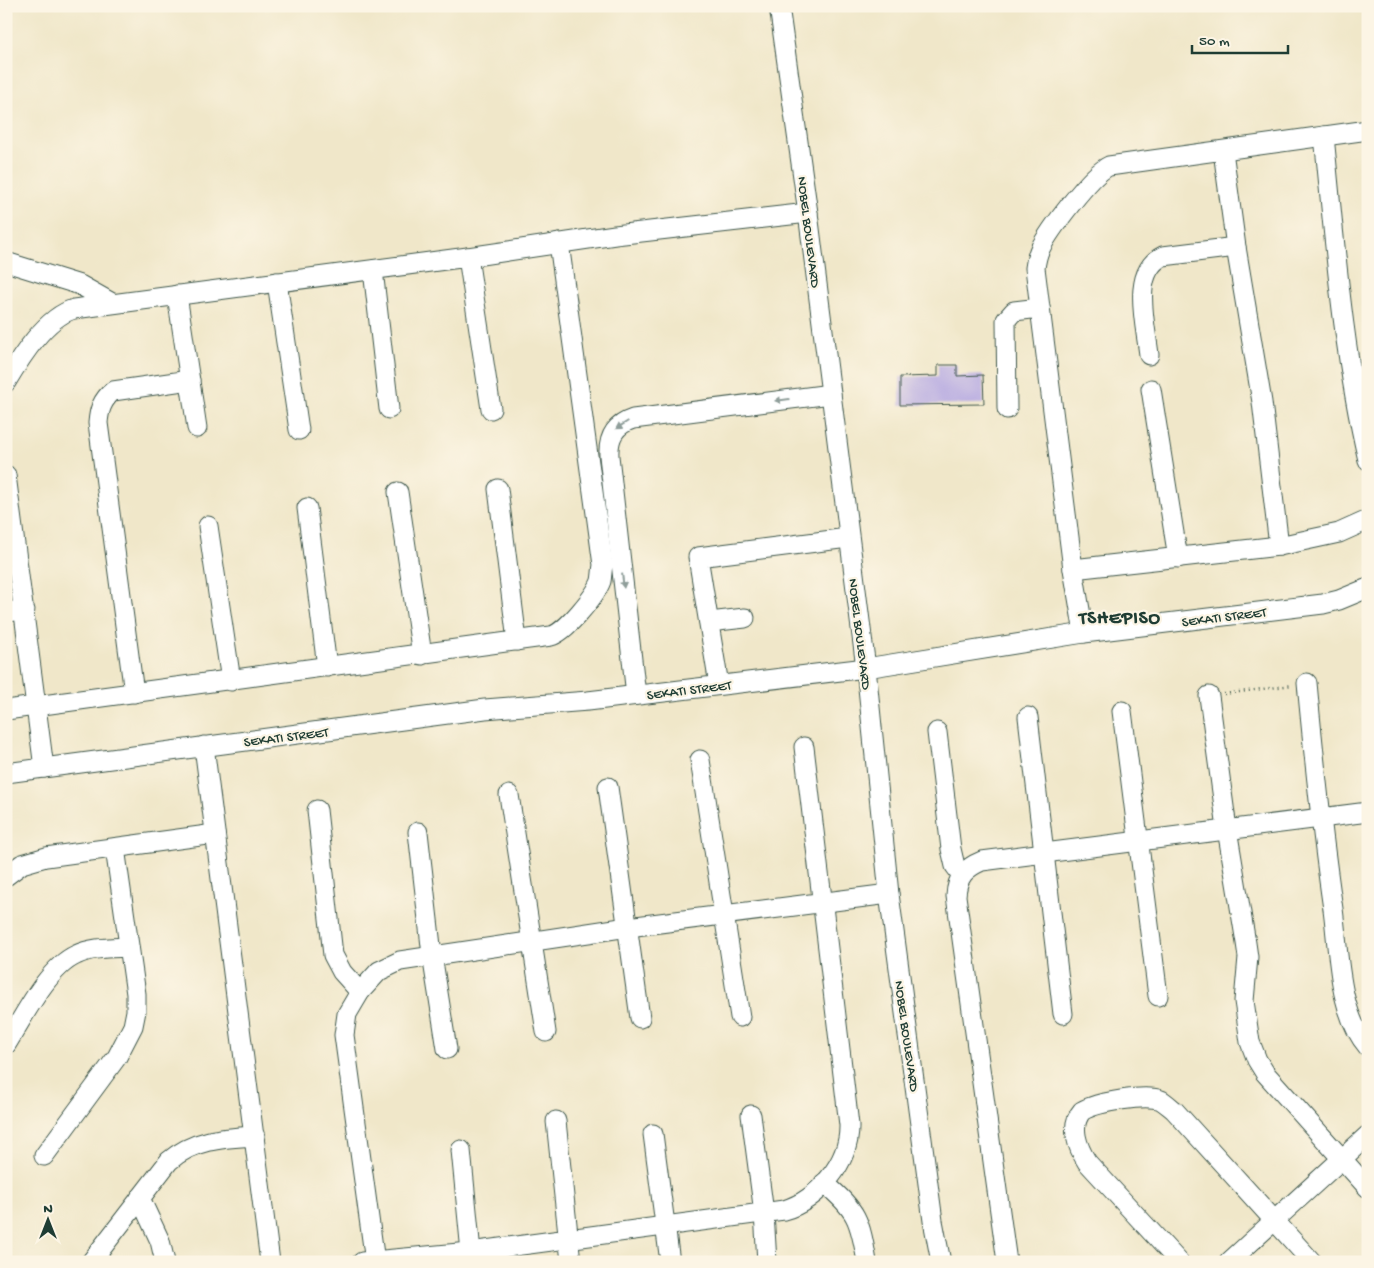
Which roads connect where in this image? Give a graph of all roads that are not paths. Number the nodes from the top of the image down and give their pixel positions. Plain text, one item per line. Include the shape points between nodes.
1 (779, 6) edge
2 (1368, 130) edge
3 (1324, 136) junction
4 (1223, 151) junction
5 (808, 214) junction
6 (559, 243) junction
7 (1236, 247) junction
8 (468, 257) junction
9 (6, 262) edge
10 (373, 270) junction
11 (277, 282) junction
12 (177, 294) junction
13 (112, 303) junction
14 (1040, 308) junction
15 (1149, 355) dead end
16 (190, 380) junction
17 (6, 382) edge
18 (1151, 389) dead end
19 (830, 394) junction
20 (389, 409) dead end
21 (491, 409) dead end
22 (1007, 409) dead end
23 (197, 428) dead end
24 (299, 430) dead end
25 (1368, 460) edge
26 (6, 475) edge
27 (498, 490) dead end
28 (398, 492) dead end
29 (307, 508) dead end
30 (9, 515) edge
31 (1368, 520) edge
32 (208, 526) dead end
33 (848, 538) junction
34 (1279, 546) junction
35 (1178, 558) junction
36 (1073, 569) junction
37 (1368, 588) edge
38 (15, 611) edge
39 (745, 618) dead end
40 (709, 622) junction
41 (1084, 633) junction
42 (517, 641) junction
43 (422, 655) junction
44 (327, 667) junction
45 (866, 668) junction
46 (231, 681) junction
47 (1307, 683) road end
48 (718, 685) junction
49 (134, 693) junction
50 (636, 695) junction
51 (1209, 696) road end
52 (37, 706) junction
53 (6, 710) edge
54 (1122, 711) dead end
55 (1028, 716) dead end
56 (936, 732) dead end
57 (204, 746) junction
58 (804, 747) dead end
59 (700, 760) dead end
60 (44, 768) junction
61 (6, 773) edge
62 (608, 787) dead end
63 (509, 795) dead end
64 (317, 810) dead end
65 (1368, 812) edge
66 (1320, 817) junction
67 (1227, 829) junction
68 (418, 832) dead end
69 (215, 834) junction
70 (1137, 841) junction
71 (115, 848) junction
72 (1044, 853) junction
73 (962, 874) junction
74 (6, 876) edge
75 (889, 894) junction
76 (822, 903) junction
77 (725, 914) junction
78 (628, 927) junction
79 (533, 942) junction
80 (129, 947) junction
81 (432, 955) junction
82 (360, 992) junction
83 (1158, 996) dead end
84 (1063, 1014) dead end
85 (740, 1017) dead end
86 (640, 1018) dead end
87 (546, 1032) dead end
88 (6, 1045) edge
89 (1368, 1047) edge
90 (447, 1049) dead end
91 (751, 1115) dead end
92 (556, 1121) dead end
93 (654, 1134) dead end
94 (1368, 1135) edge
95 (255, 1136) junction
96 (461, 1150) dead end
97 (44, 1156) dead end
98 (1341, 1160) junction
99 (824, 1183) junction
100 (1368, 1188) edge
101 (140, 1198) junction
102 (764, 1213) junction
103 (1275, 1220) junction
104 (666, 1226) junction
105 (569, 1239) junction
106 (471, 1257) edge
107 (371, 1261) edge
108 (90, 1262) edge
109 (165, 1262) edge
110 (270, 1262) edge
111 (570, 1262) edge
112 (670, 1262) edge
113 (767, 1262) edge
114 (867, 1262) edge
115 (941, 1262) edge
116 (1007, 1262) edge
117 (1179, 1262) edge
118 (1229, 1262) edge
119 (1312, 1262) edge

1 - 5 street, NOBEL BOULEVARD
2 - 3 street
3 - 4 street
3 - 25 street via 1342,312 1354,396
4 - 7 street
4 - 14 street via 1118,163 1101,170 1039,251 1035,268
5 - 6 street
5 - 19 street, NOBEL BOULEVARD
6 - 8 street
6 - 42 street via 584,415 602,573 595,591 562,632
7 - 15 street via 1163,256 1154,260 1145,276 1143,298
7 - 34 street via 1260,388
8 - 10 street
8 - 21 street
9 - 13 street via 80,285
10 - 11 street
10 - 20 street
11 - 12 street
11 - 24 street
12 - 13 street
12 - 16 street
13 - 17 street via 74,309 56,316
14 - 22 street via 1014,311 1006,320
14 - 36 street
16 - 23 street
16 - 49 street via 113,391 99,413
18 - 35 street
19 - 33 street, NOBEL BOULEVARD
19 -> 50 street via 633,419 616,428 608,445 608,456
26 - 30 street
27 - 42 street
28 - 43 street
29 - 44 street
30 - 38 street
31 - 34 street via 1340,533
32 - 46 street
33 - 40 street via 698,557
33 - 45 street, NOBEL BOULEVARD
34 - 35 street
35 - 36 street
36 - 41 street
37 - 41 street, SEKATI STREET via 1322,604
38 - 52 street
39 - 40 street
40 - 48 street
41 - 45 street, SEKATI STREET
42 - 43 street
43 - 44 street
44 - 46 street
45 - 48 street, SEKATI STREET
45 - 75 street, NOBEL BOULEVARD
46 - 49 street
47 - 66 street
48 - 50 street, SEKATI STREET
49 - 52 street
50 - 57 street, SEKATI STREET via 485,710
51 - 67 street
52 - 53 street
52 - 60 street
54 - 70 street
55 - 72 street
56 - 73 street via 951,850 955,866
57 - 60 street, SEKATI STREET
57 - 69 street
58 - 76 street
59 - 77 street
60 - 61 street, SEKATI STREET
62 - 78 street
63 - 79 street
64 - 82 street via 333,955 342,972
65 - 66 street
66 - 67 street
66 - 89 street via 1347,1005 1355,1029
67 - 70 street
67 - 98 street via 1246,943 1248,962 1244,1001 1250,1042 1265,1073
68 - 81 street
69 - 71 street
69 - 95 street
70 - 72 street
70 - 83 street
71 - 74 street via 34,859
71 - 80 street
72 - 73 street via 982,861
72 - 84 street
73 - 116 street via 956,896
75 - 76 street
75 - 115 street, NOBEL BOULEVARD
76 - 77 street
76 - 99 street via 849,1134 844,1153
77 - 78 street
77 - 85 street
78 - 79 street
78 - 86 street
79 - 81 street
79 - 87 street
80 - 88 street via 89,950 67,960 41,990
80 - 97 street via 136,994 133,1026 117,1058
81 - 82 street via 388,965
81 - 90 street
82 - 107 street via 347,1014 344,1035
91 - 102 street
92 - 105 street
93 - 104 street
94 - 98 street
95 - 101 street via 217,1139 185,1148 169,1161
95 - 110 street
96 - 106 street
98 - 100 street
98 - 103 street
99 - 102 street via 799,1206
99 - 114 street via 852,1210 862,1234
101 - 108 street
101 - 109 street via 160,1241
102 - 104 street
102 - 113 street
103 - 117 street via 1174,1110 1162,1101 1144,1098 1082,1111 1077,1121 1080,1150
103 - 118 street
103 - 119 street
104 - 105 street
104 - 112 street
105 - 106 street
105 - 111 street
106 - 107 street

